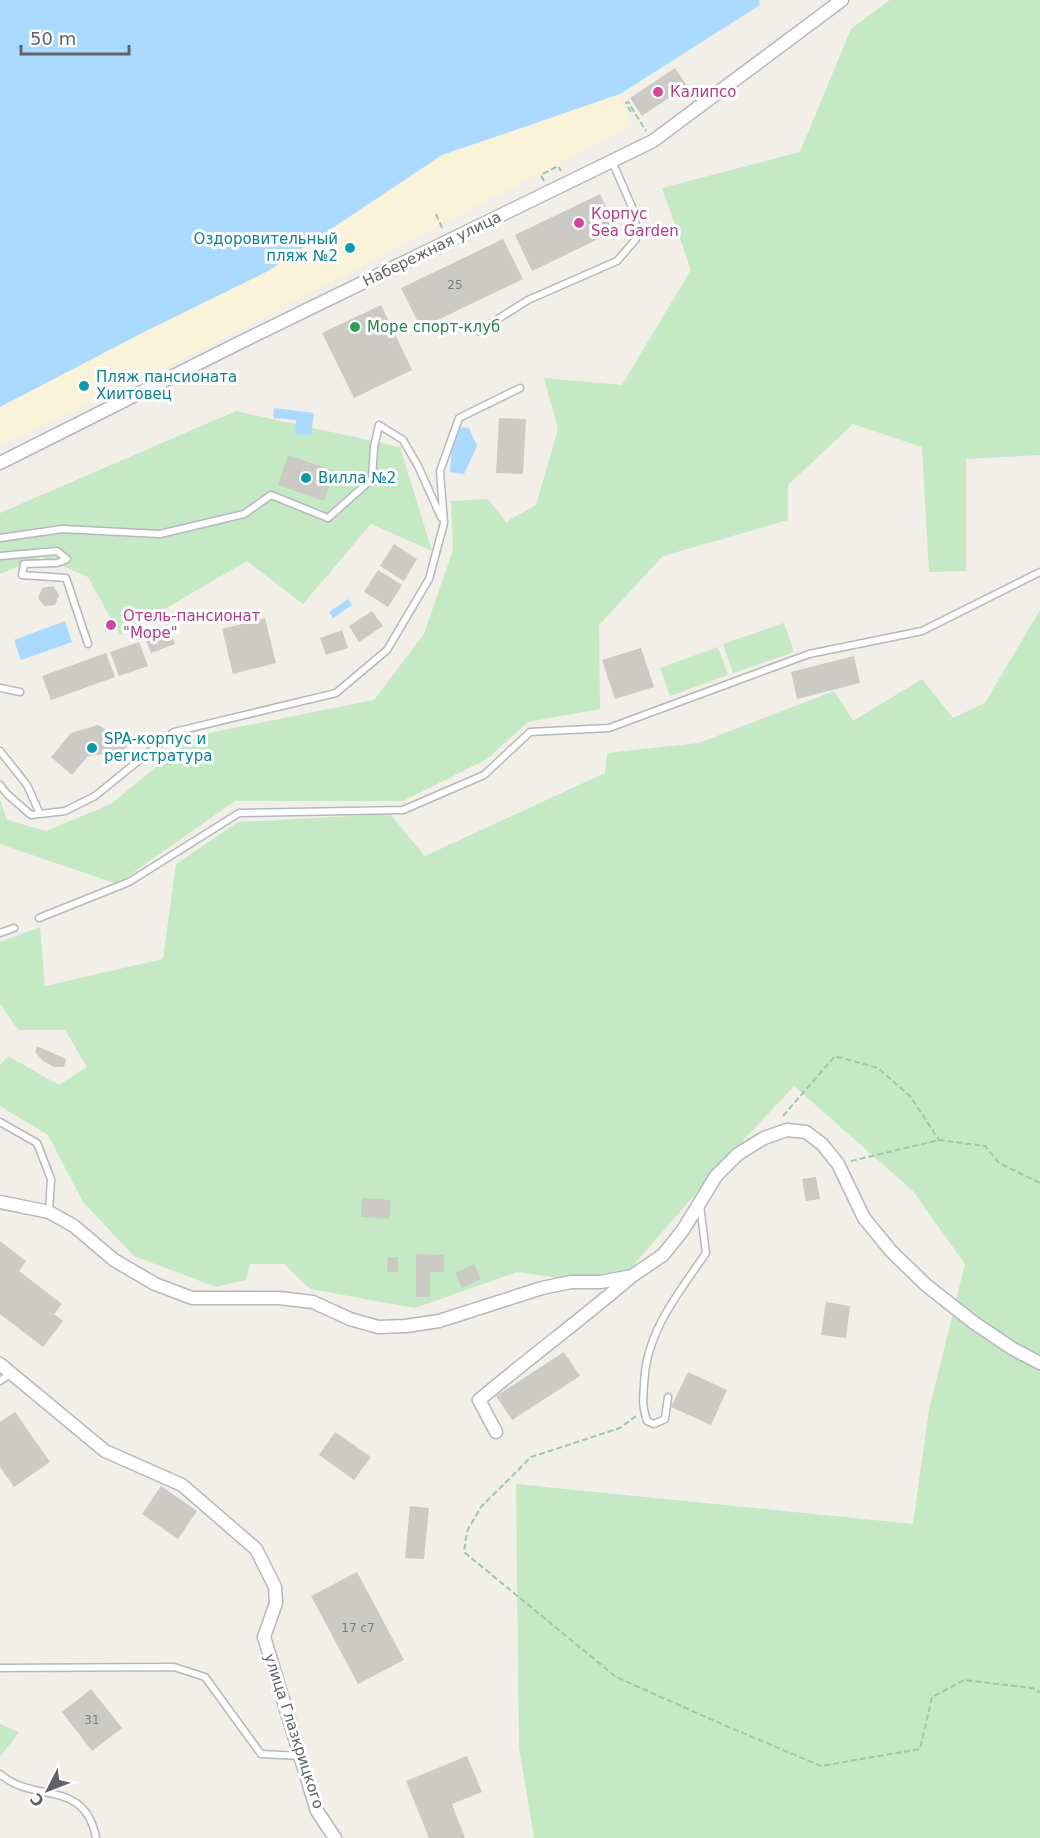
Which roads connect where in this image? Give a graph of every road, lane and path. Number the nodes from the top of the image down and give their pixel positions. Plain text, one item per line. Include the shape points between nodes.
1 (842, 0) edge
2 (631, 112) dead end
3 (652, 141) junction
4 (612, 161) junction
5 (436, 214) dead end
6 (441, 224) dead end
7 (479, 331) dead end
8 (520, 388) dead end
9 (0, 463) edge
10 (444, 523) junction
11 (0, 538) edge
12 (0, 555) edge
13 (1040, 572) edge
14 (88, 644) dead end
15 (0, 688) edge
16 (20, 692) dead end
17 (0, 751) edge
18 (0, 785) edge
19 (40, 814) junction
20 (39, 918) dead end
21 (14, 928) dead end
22 (0, 933) edge
23 (0, 1122) edge
24 (764, 1138) junction
25 (939, 1140) junction
26 (838, 1164) junction
27 (1040, 1183) edge
28 (0, 1202) edge
29 (700, 1202) junction
30 (49, 1212) junction
31 (632, 1276) junction
32 (1040, 1363) edge
33 (0, 1364) edge
34 (11, 1373) junction
35 (0, 1381) edge
36 (668, 1397) dead end
37 (644, 1411) junction
38 (496, 1432) dead end
39 (0, 1668) edge
40 (1040, 1692) edge
41 (301, 1756) junction
42 (0, 1774) edge
43 (96, 1838) edge
44 (335, 1838) edge

1 - 3 street, Набережная улица
2 - 3 path via 628,102
3 - 4 street, Набережная улица
4 - 7 lane via 635,214 636,239 617,261 528,300
4 - 9 street, Набережная улица
5 - 6 path
8 - 10 lane via 459,418 440,471
10 - 11 lane via 403,440 379,425 372,478 328,518 271,495 244,514 160,534 62,529
10 - 19 lane via 429,579 387,650 336,693 174,732 95,796 65,811
12 - 14 lane via 57,551 68,559 24,564 22,575 66,578
13 - 20 lane via 922,631 809,654 609,728 530,732 484,775 403,810 239,813 129,882
15 - 16 lane
17 - 19 lane via 27,785
18 - 19 lane via 31,815
21 - 22 lane
23 - 30 lane via 37,1143 51,1179
24 - 25 path via 835,1056 878,1068 910,1096
24 - 26 street via 787,1130 806,1132
24 - 29 street via 738,1154 716,1176
25 - 26 path
25 - 27 path via 985,1146 999,1162
26 - 32 street via 864,1218 891,1251 973,1322
28 - 30 street
29 - 31 street via 663,1255
29 - 37 lane via 706,1253 660,1320 644,1365
30 - 31 street via 74,1226 114,1260 155,1284 192,1298 313,1302 350,1319 378,1326 439,1322 542,1288
31 - 38 street via 479,1400
33 - 34 street, улица Глазкрицкого
34 - 35 lane
34 - 41 street, улица Глазкрицкого via 105,1451 182,1485 256,1550 275,1587 276,1603 264,1637
36 - 37 lane via 665,1419 654,1424 646,1421
37 - 40 path via 620,1428 531,1457 481,1507 467,1531 464,1552 616,1677 821,1766 920,1749 932,1697 964,1680
39 - 41 lane via 174,1668 205,1677 261,1754
41 - 44 street, улица Глазкрицкого via 318,1811
42 - 43 lane via 21,1788 66,1796 86,1812

